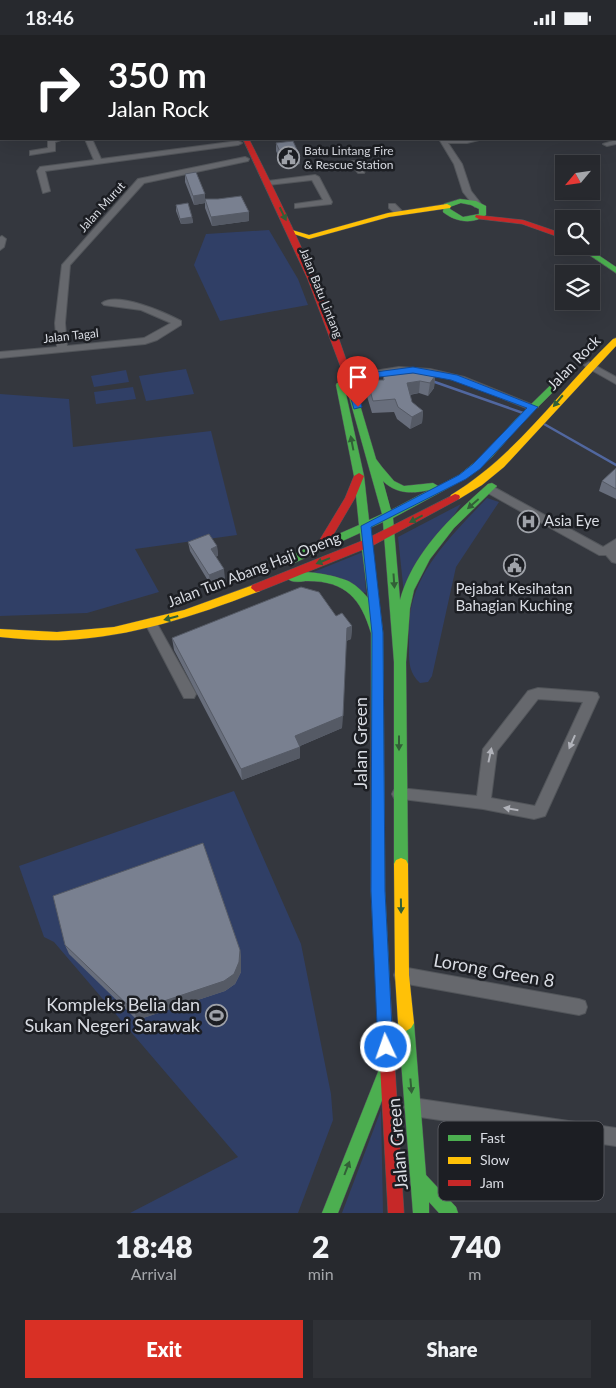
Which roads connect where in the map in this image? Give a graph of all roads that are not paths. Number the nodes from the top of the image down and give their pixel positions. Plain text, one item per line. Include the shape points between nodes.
1 (56, 140) edge
2 (89, 140) edge
3 (238, 140) edge
4 (442, 140) edge
5 (473, 140) edge
6 (616, 142) edge
7 (607, 144) dead end
8 (32, 153) dead end
9 (245, 159) junction
10 (98, 161) junction
11 (354, 163) dead end
12 (361, 171) dead end
13 (268, 183) junction
14 (46, 191) dead end
15 (463, 197) junction
16 (298, 206) dead end
17 (479, 209) junction
18 (448, 210) junction
19 (555, 227) edge
20 (292, 232) junction
21 (555, 234) edge
22 (301, 251) junction
23 (600, 251) edge
24 (593, 255) edge
25 (616, 263) edge
26 (616, 271) edge
27 (107, 303) dead end
28 (616, 328) edge
29 (616, 341) edge
30 (62, 349) junction
31 (0, 355) edge
32 (589, 365) junction
33 (349, 378) junction
34 (616, 381) edge
35 (532, 409) junction
36 (372, 460) junction
37 (501, 466) junction
38 (359, 476) junction
39 (462, 477) junction
40 (490, 489) junction
41 (388, 516) junction
42 (366, 526) junction
43 (390, 533) junction
44 (368, 543) junction
45 (321, 546) junction
46 (612, 546) edge
47 (616, 559) edge
48 (281, 564) dead end
49 (274, 580) junction
50 (0, 623) edge
51 (30, 623) dead end
52 (151, 623) junction
53 (0, 633) edge
54 (378, 633) junction
55 (400, 662) junction
56 (189, 694) dead end
57 (399, 794) junction
58 (482, 803) junction
59 (402, 975) junction
60 (579, 1007) dead end
61 (387, 1067) junction
62 (413, 1107) junction
63 (508, 1121) edge
64 (418, 1178) junction
65 (438, 1200) edge
66 (439, 1201) edge
67 (330, 1213) edge
68 (396, 1213) edge
69 (421, 1213) edge
70 (450, 1213) edge

1 - 8 street via 51,141 52,149
2 - 10 street
3 - 9 main road, Jalan Batu Lintang
3 - 10 street
3 - 13 main road, Jalan Batu Lintang
4 - 5 street
4 - 15 street via 458,164
6 - 7 street
9 - 30 street, Jalan Murut via 141,181 66,265 60,323
38 -> 9 main road, Jalan Batu Lintang via 342,394 318,316
10 - 14 street via 43,169
11 - 12 street
13 - 16 street via 315,177 328,202
13 -> 20 main road, Jalan Batu Lintang
15 - 17 main road
15 - 18 main road
17 - 18 main road via 466,219
17 - 19 main road via 534,219
17 - 21 main road
18 - 20 main road via 396,209 310,237
18 - 22 main road via 392,219 314,242
20 - 22 main road, Jalan Batu Lintang
22 - 33 main road, Jalan Batu Lintang via 329,317
23 - 25 main road
24 - 26 main road
27 - 30 street, Jalan Tagal via 131,304 178,323 159,337 145,341
28 - 35 main road, Jalan Rock
29 - 32 main road, Jalan Rock
30 - 31 street, Jalan Tagal
32 - 34 street
32 -> 37 main road, Jalan Rock
33 - 35 street via 413,370 454,377
33 - 36 main road, Jalan Batu Lintang
35 - 39 main road, Jalan Rock via 489,455
36 - 39 main road via 385,481 405,491
36 - 41 main road, Jalan Batu Lintang
37 - 40 main road
37 -> 43 main road, Jalan Rock via 462,493
38 - 42 main road, Jalan Batu Lintang
38 - 45 main road via 350,498
39 - 41 main road, Jalan Rock
40 - 46 street via 603,552
40 -> 55 main road via 469,506 429,551 414,579 404,607
41 - 42 main road, Jalan Tun Abang Haji Openg
41 - 43 main road, Jalan Batu Lintang
42 - 44 main road, Jalan Batu Lintang
42 - 45 main road, Jalan Tun Abang Haji Openg
43 - 44 main road, Jalan Tun Abang Haji Openg
43 -> 55 main road, Jalan Green
44 -> 49 main road, Jalan Tun Abang Haji Openg
44 - 54 main road, Jalan Green
45 - 48 main road, Jalan Tun Abang Haji Openg
46 - 47 street
49 -> 52 main road, Jalan Tun Abang Haji Openg via 216,604
49 - 54 main road via 327,578 355,590 370,608
50 - 51 main road
52 - 53 main road, Jalan Tun Abang Haji Openg via 65,636
52 - 56 street
54 - 61 main road, Jalan Green via 378,891
55 -> 57 main road, Jalan Green
57 - 58 street
57 -> 59 main road, Jalan Green
58 -> 58 street via 490,749 533,695 592,697 540,812
59 - 60 street, Lorong Green 8
59 -> 62 main road, Jalan Green
67 -> 61 main road
61 - 68 main road, Jalan Green
62 - 63 street
62 - 64 main road, Jalan Green
64 - 65 main road
64 - 69 main road, Jalan Green
66 - 70 main road

